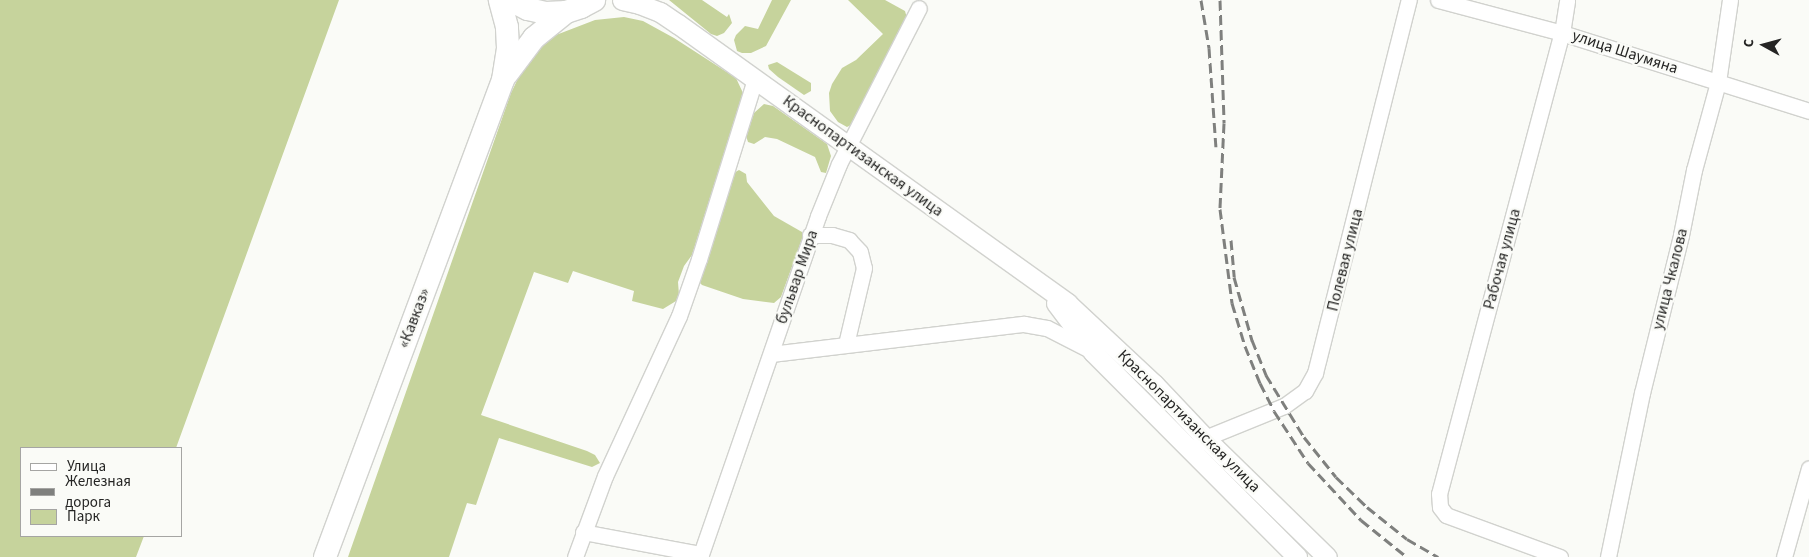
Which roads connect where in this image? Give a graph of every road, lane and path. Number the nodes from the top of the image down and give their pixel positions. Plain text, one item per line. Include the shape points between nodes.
1 (500, 0) edge
2 (510, 0) edge
3 (594, 0) edge
4 (622, 0) edge
5 (656, 0) edge
6 (1409, 0) edge
7 (1438, 0) edge
8 (1567, 0) edge
9 (1730, 0) edge
10 (919, 8) dead end
11 (566, 12) junction
12 (678, 24) junction
13 (1562, 33) junction
14 (755, 79) junction
15 (503, 80) junction
16 (1718, 82) junction
17 (1809, 111) edge
18 (849, 145) junction
19 (810, 235) junction
20 (1047, 290) junction
21 (846, 344) junction
22 (1093, 352) junction
23 (771, 354) junction
24 (1205, 438) junction
25 (1191, 451) junction
26 (1809, 468) edge
27 (583, 532) junction
28 (701, 556) edge
29 (325, 557) edge
30 (575, 557) edge
31 (1296, 557) edge
32 (1327, 557) edge
33 (1560, 557) edge
34 (1608, 557) edge
35 (1784, 557) edge

1 - 15 highway, «Кавказ» via 508,48
2 - 11 highway, «Кавказ» via 546,13
3 - 11 highway, «Кавказ»
4 - 12 main road, Краснопартизанская улица via 660,12
5 - 12 main road, Краснопартизанская улица
6 - 24 street, Полевая улица via 1316,374 1305,391 1284,406
7 - 13 street, улица Шаумяна
8 - 13 street, Рабочая улица
9 - 16 street, улица Чкалова
10 - 18 street, бульвар Мира
11 - 15 highway, «Кавказ» via 534,38
12 - 14 main road, Краснопартизанская улица
13 - 16 street, улица Шаумяна
13 - 33 street, Рабочая улица via 1439,494 1440,507 1446,515
14 - 18 main road, Краснопартизанская улица
14 - 27 street via 679,316 609,467
15 - 29 highway, «Кавказ»
16 - 17 street, улица Шаумяна
16 - 34 street, улица Чкалова via 1642,393
18 - 19 street, бульвар Мира
18 - 20 main road, Краснопартизанская улица
19 - 21 street via 832,235 849,240 860,252 864,268
19 - 23 street, бульвар Мира
20 - 22 main road, Краснопартизанская улица
20 - 24 main road, Краснопартизанская улица via 1090,322
21 - 22 street via 1024,324 1047,328
21 - 23 street
22 - 25 main road, Краснопартизанская улица
23 - 28 street, бульвар Мира
24 - 25 street, Полевая улица
24 - 32 main road, Краснопартизанская улица
25 - 31 main road, Краснопартизанская улица
26 - 35 street
27 - 28 street
27 - 30 street

